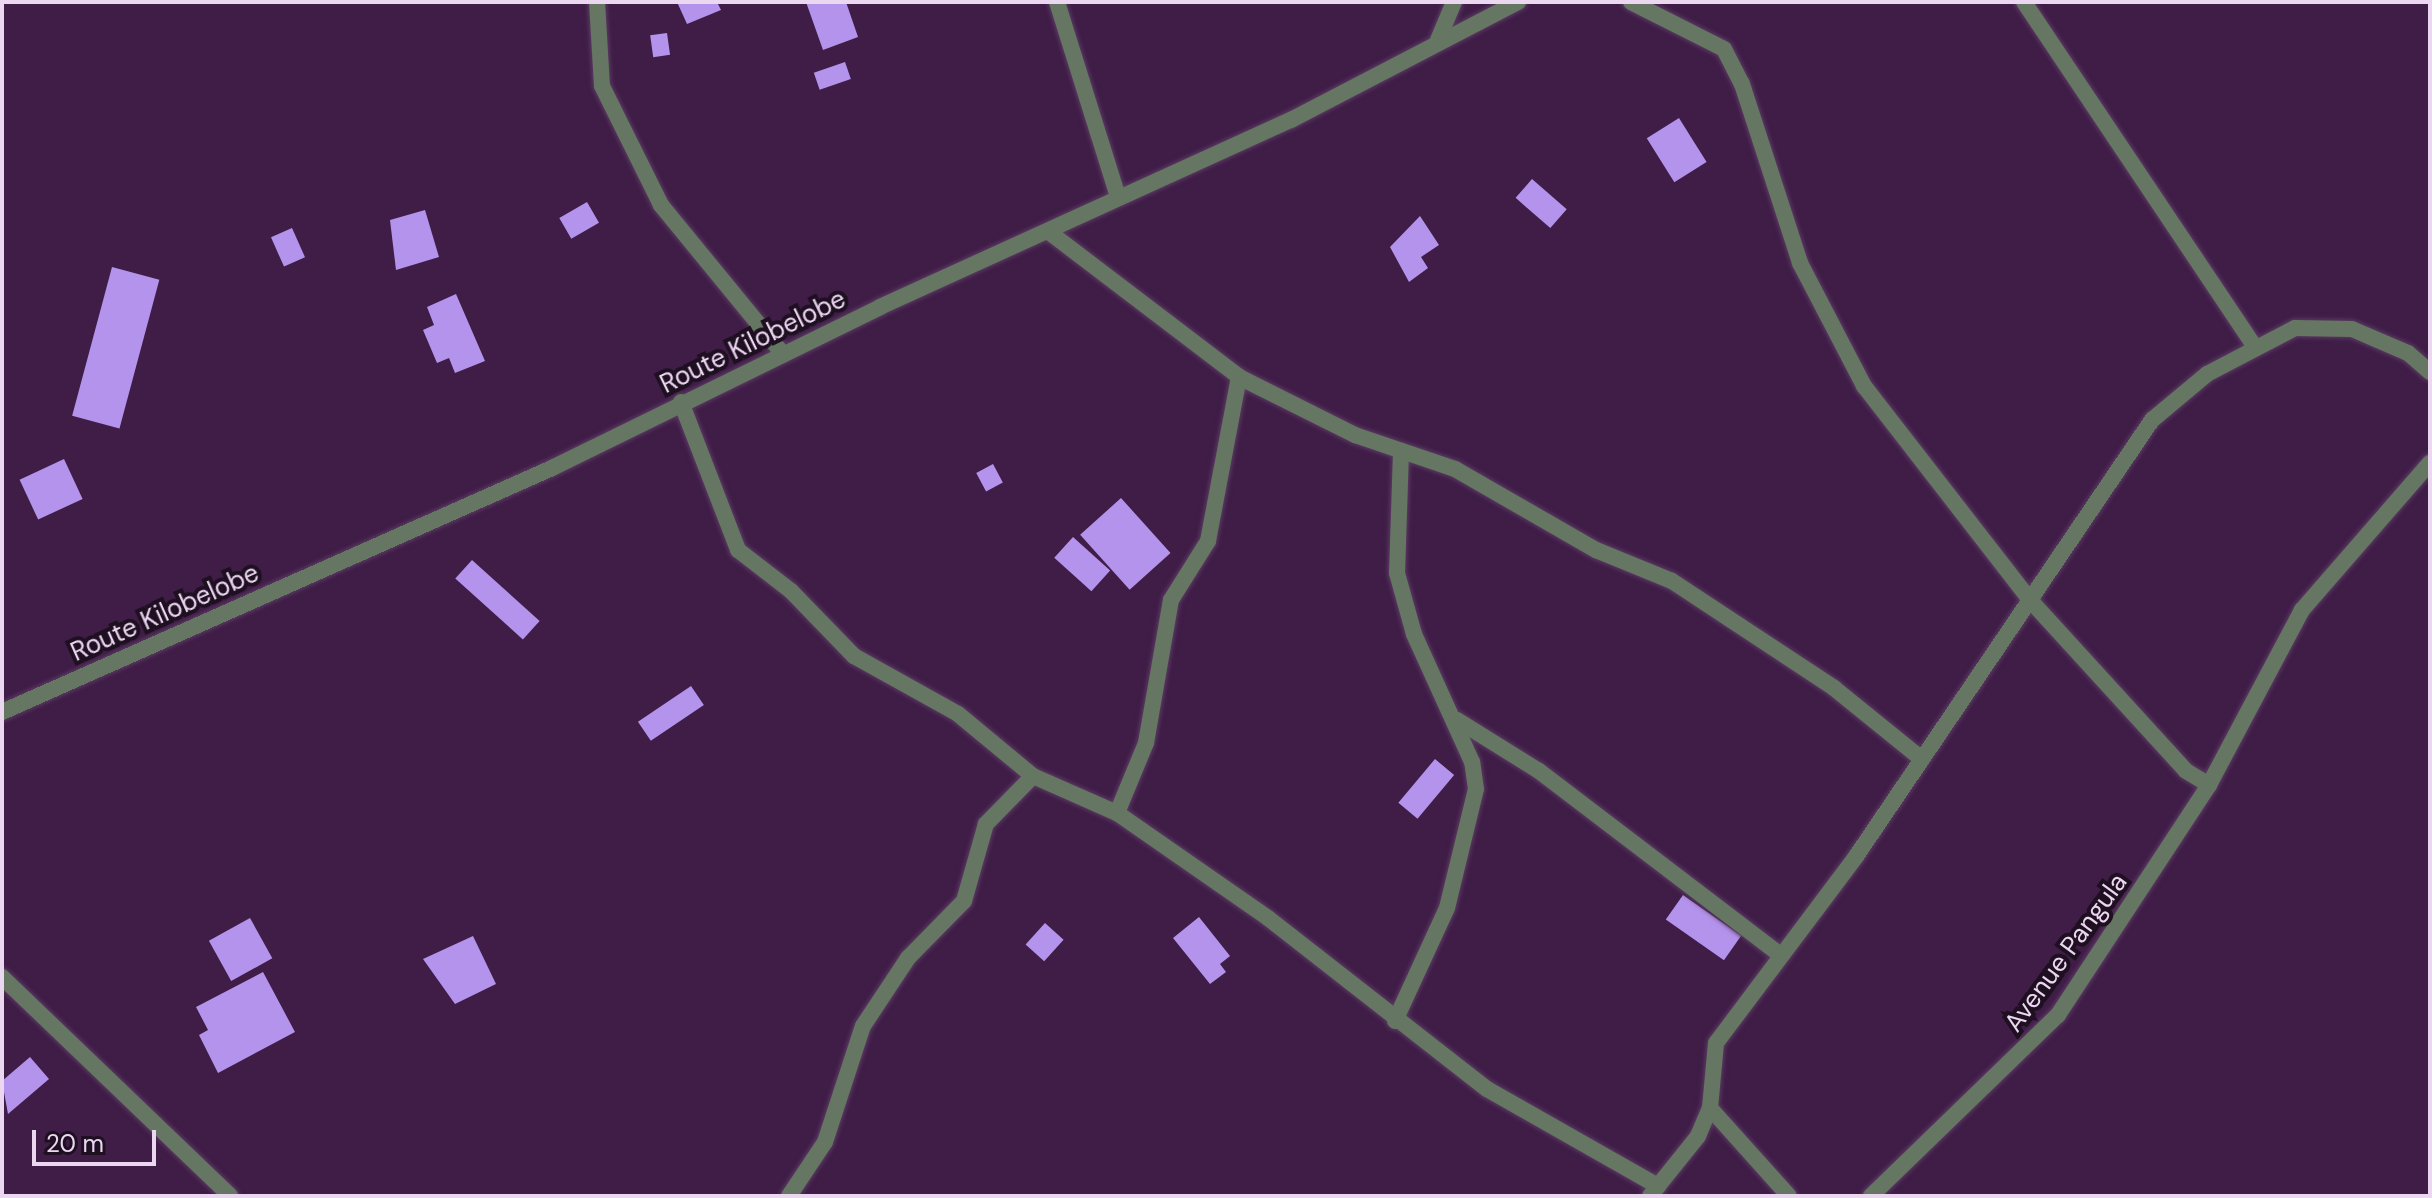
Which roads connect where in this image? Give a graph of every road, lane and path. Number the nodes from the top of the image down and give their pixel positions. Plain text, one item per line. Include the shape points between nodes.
1 (597, 2) edge
2 (1057, 2) edge
3 (1454, 2) edge
4 (1518, 2) edge
5 (1631, 2) edge
6 (2024, 2) edge
7 (1438, 40) junction
8 (1118, 197) junction
9 (1049, 232) junction
10 (2254, 345) junction
11 (783, 354) junction
12 (2430, 372) edge
13 (1239, 377) junction
14 (681, 402) junction
15 (1401, 451) junction
16 (2430, 463) edge
17 (2030, 600) junction
18 (2, 712) edge
19 (1457, 720) junction
20 (1918, 756) junction
21 (1033, 776) junction
22 (2209, 785) junction
23 (1117, 813) junction
24 (1779, 954) junction
25 (2, 977) edge
26 (1395, 1021) junction
27 (1710, 1108) junction
28 (1654, 1191) edge
29 (230, 1196) edge
30 (789, 1196) edge
31 (1789, 1196) edge
32 (1871, 1196) edge

1 - 11 street via 602,86 661,205
2 - 8 street
3 - 7 street
4 - 7 street, Route Kilobelobe
5 - 17 street via 1724,49 1742,84 1800,263 1864,386
6 - 10 street
7 - 8 street, Route Kilobelobe via 1291,120
8 - 9 street, Route Kilobelobe
9 - 11 street, Route Kilobelobe
9 - 13 street
10 - 12 street via 2295,328 2352,329 2408,353
10 - 17 street via 2152,420
11 - 14 street, Route Kilobelobe
13 - 15 street via 1303,413
13 - 23 street via 1208,541 1171,600 1146,743
14 - 18 street, Route Kilobelobe via 552,468
14 - 21 street via 749,563 791,591 854,656 958,714
15 - 19 street via 1397,573 1414,634
15 - 20 street via 1455,469 1596,550 1717,606
16 - 22 street, Avenue Pangula via 2302,610
17 - 20 street
17 - 22 street via 2186,771
19 - 24 street via 1539,771
19 - 26 street via 1476,789 1465,854
20 - 24 street via 1857,855
21 - 23 street
21 - 30 street via 986,824 964,901 908,958 863,1026 825,1142
22 - 32 street, Avenue Pangula via 2058,1015
23 - 26 street via 1268,918
24 - 27 street via 1716,1043
25 - 29 street
26 - 28 street via 1487,1089
27 - 28 street
27 - 31 street

